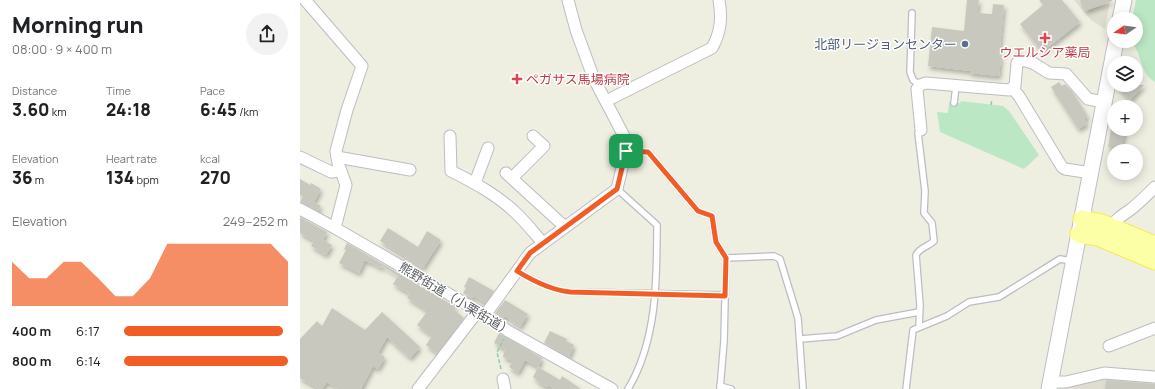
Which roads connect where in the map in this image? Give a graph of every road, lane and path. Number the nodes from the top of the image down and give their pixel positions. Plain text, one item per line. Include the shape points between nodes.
1 (305, 0) edge
2 (568, 0) edge
3 (719, 0) edge
4 (1124, 0) edge
5 (1121, 12) edge
6 (912, 14) dead end
7 (1115, 48) edge
8 (920, 85) junction
9 (956, 86) junction
10 (1012, 88) junction
11 (992, 97) dead end
12 (606, 101) junction
13 (1104, 102) junction
14 (954, 103) dead end
15 (991, 105) dead end
16 (921, 130) joint
17 (450, 136) dead end
18 (533, 136) dead end
19 (488, 148) dead end
20 (626, 151) junction
21 (300, 157) edge
22 (337, 158) junction
23 (410, 170) dead end
24 (340, 171) junction
25 (1090, 173) junction
26 (475, 183) junction
27 (1155, 186) edge
28 (617, 189) junction
29 (300, 209) edge
30 (1111, 226) junction
31 (565, 227) junction
32 (1080, 227) junction
33 (335, 228) junction
34 (543, 243) junction
35 (1155, 245) edge
36 (726, 258) junction
37 (1155, 261) edge
38 (1075, 262) junction
39 (517, 271) junction
40 (655, 294) junction
41 (725, 296) junction
42 (920, 312) junction
43 (482, 313) junction
44 (919, 326) junction
45 (1155, 328) edge
46 (508, 331) junction
47 (800, 339) junction
48 (1109, 346) dead end
49 (1155, 376) edge
50 (504, 384) edge
51 (1050, 385) edge
52 (720, 387) edge
53 (418, 389) edge
54 (612, 389) edge
55 (628, 389) edge
56 (731, 389) edge
57 (803, 389) edge
58 (906, 389) edge

1 - 22 street via 362,66 347,110 336,151
2 - 12 street via 594,79
3 - 12 street via 722,15 712,48
4 - 5 street
6 - 8 lane via 910,72 913,80
7 - 13 street
8 - 9 street via 926,83
8 - 16 street via 917,89
9 - 10 street via 1006,91
9 - 14 lane
10 - 13 street via 1016,82 1017,63 1020,60 1033,62 1049,73 1066,74 1088,99
10 - 25 street via 1062,168
11 - 15 path
12 - 20 street via 624,136
13 - 25 street
16 - 42 lane via 918,133 925,191 924,213 932,223 934,241 919,250 916,255
17 - 26 street via 451,171
18 - 31 street via 544,146 509,176
19 - 26 street
20 - 28 street
20 - 36 lane via 648,152 698,211 712,216 716,242
21 - 24 street via 331,172
22 - 23 street
22 - 24 street
24 - 33 street via 346,185
25 - 32 street
26 - 34 street via 517,215
27 - 30 street
28 - 31 street
28 - 40 lane via 657,225
29 - 33 street, 熊野街道（小栗街道）
30 - 32 main road via 1102,223
30 - 35 main road
31 - 34 street
32 - 37 main road
32 - 38 street
33 - 43 street, 熊野街道（小栗街道）
34 - 39 street via 530,253
36 - 41 lane
36 - 47 lane via 774,256 780,259 798,318
38 - 44 lane via 1060,258 1000,297 969,302 947,316
38 - 51 street
39 - 40 lane via 557,291
39 - 43 street
40 - 41 lane
40 - 55 lane via 644,353
41 - 52 lane
42 - 44 lane
42 - 47 lane via 876,320 837,336
43 - 46 street, 熊野街道（小栗街道）
43 - 53 street
44 - 58 lane via 913,330
45 - 48 street
46 - 50 path via 497,352
46 - 54 street, 熊野街道（小栗街道）
47 - 57 lane
49 - 51 street via 1104,373
52 - 56 lane

